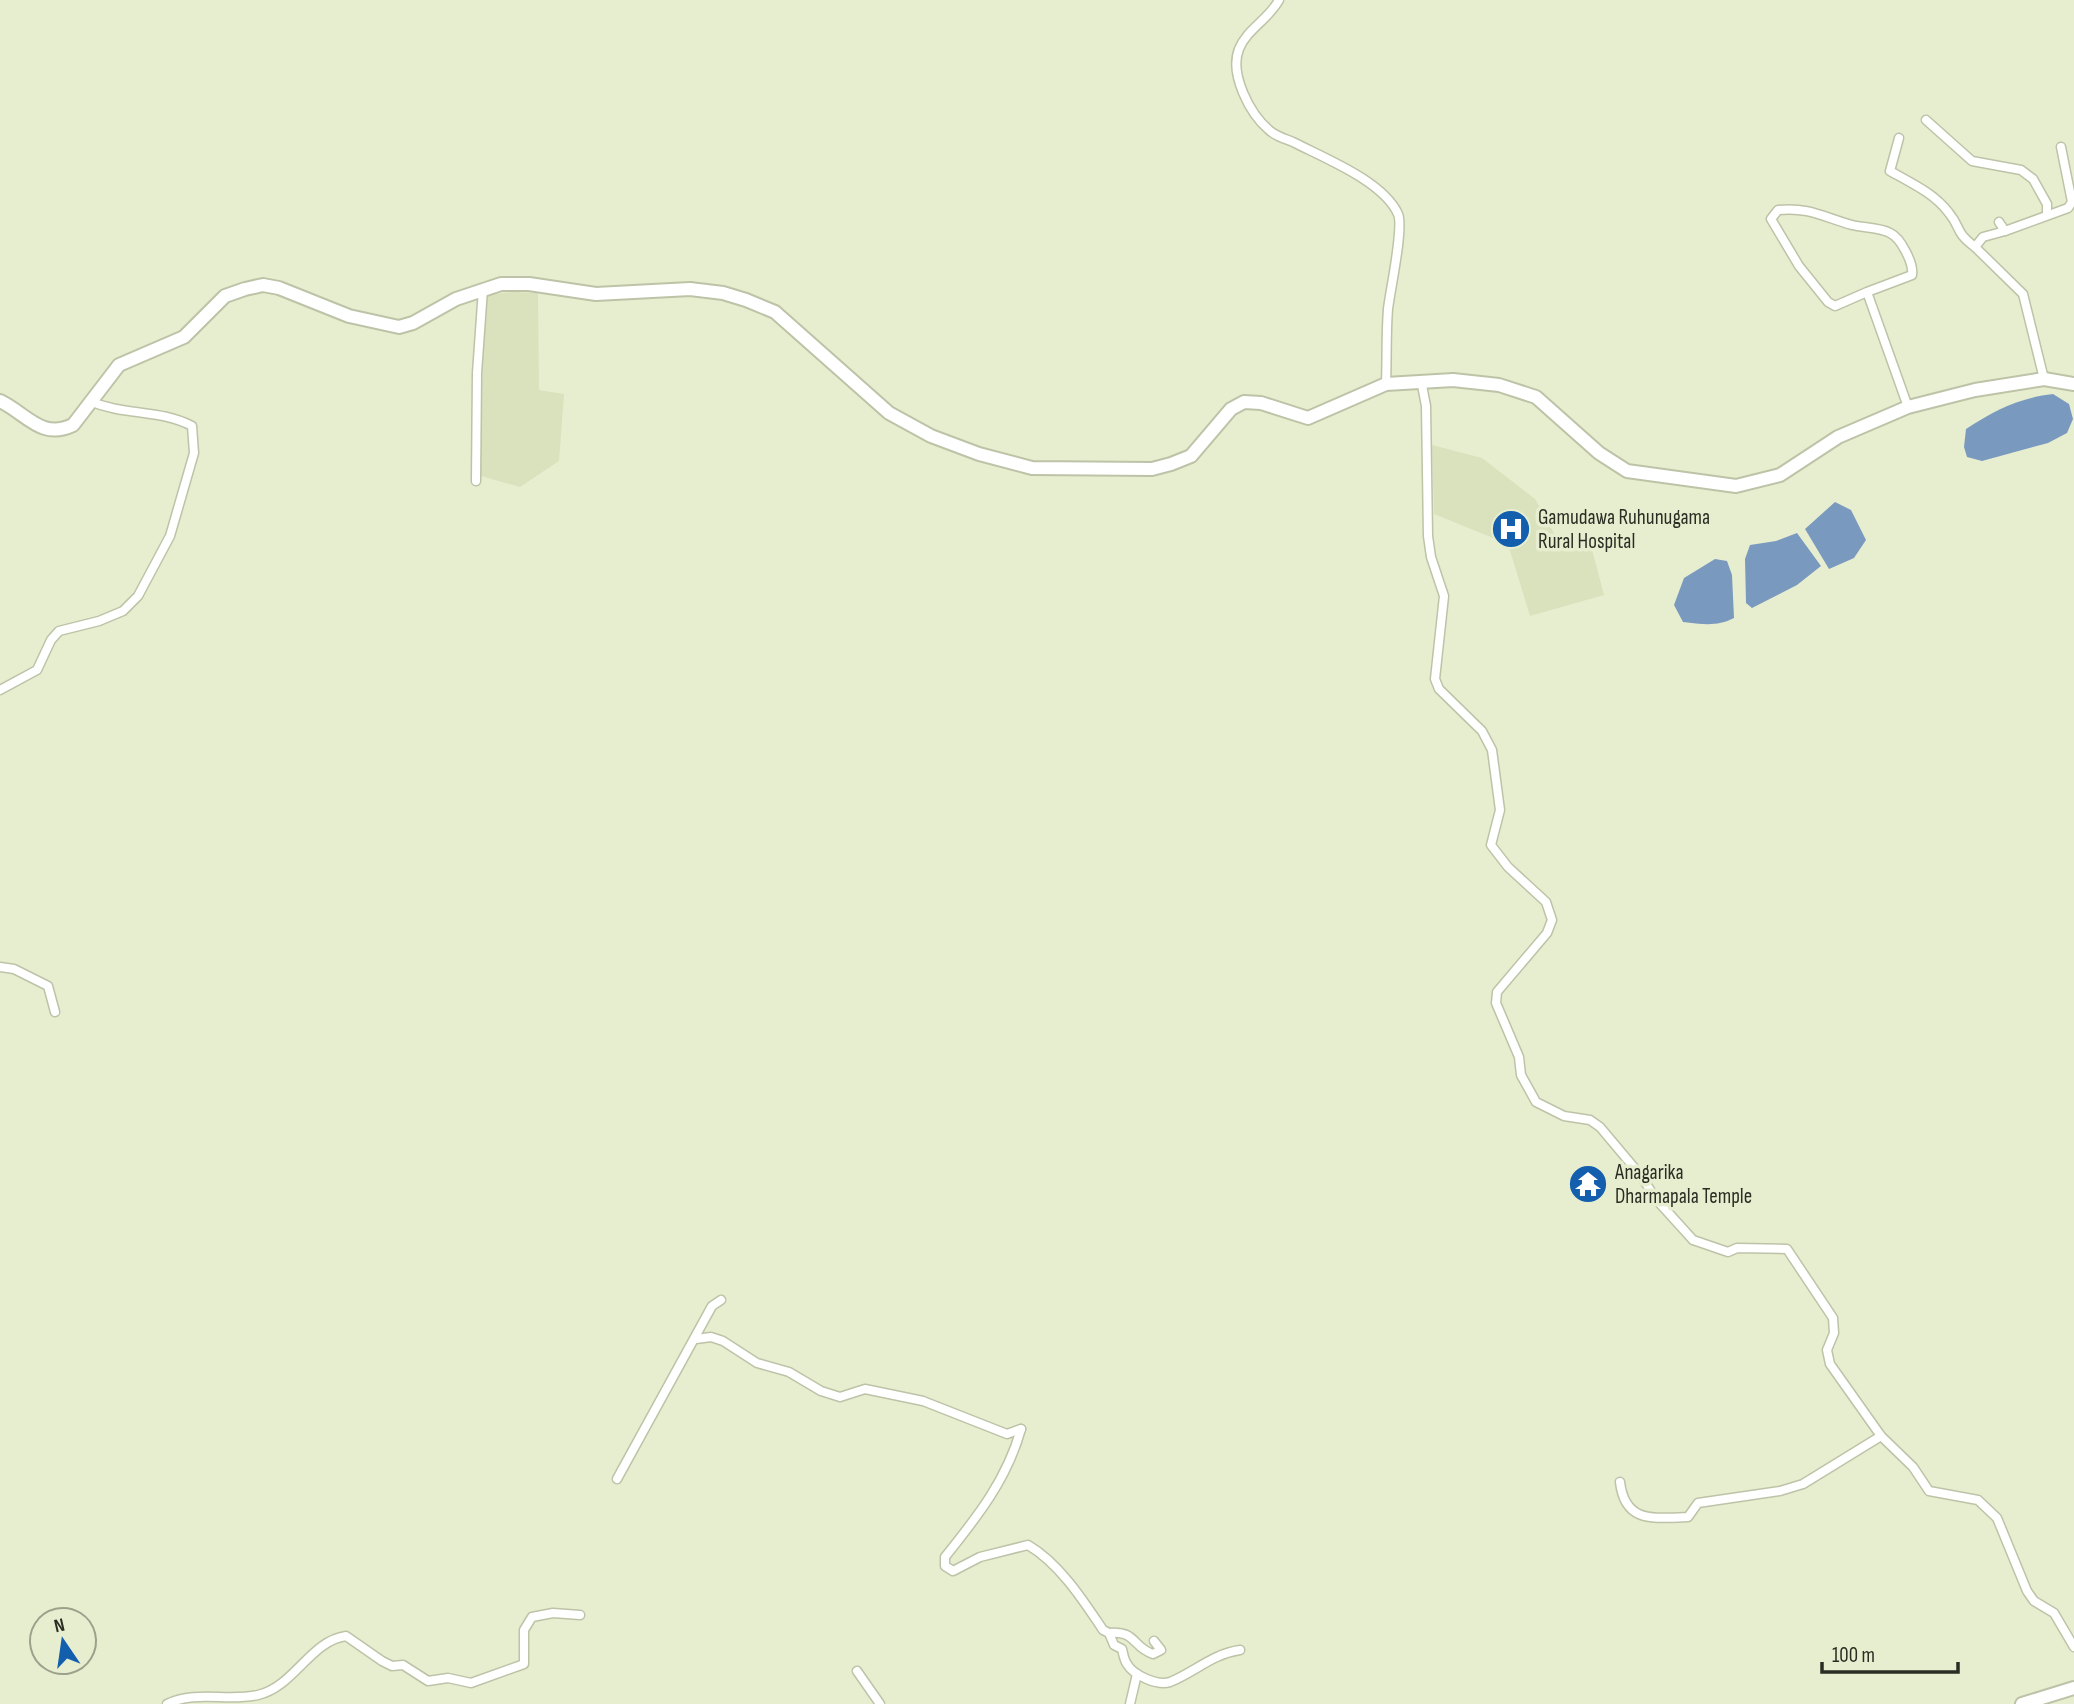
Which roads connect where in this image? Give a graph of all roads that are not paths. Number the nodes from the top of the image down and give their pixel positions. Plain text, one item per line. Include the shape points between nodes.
1 (1279, 0) edge
2 (1926, 120) dead end
3 (1899, 138) dead end
4 (2061, 147) dead end
5 (2047, 214) junction
6 (1999, 222) dead end
7 (2005, 231) junction
8 (1975, 247) junction
9 (483, 289) junction
10 (1867, 292) junction
11 (2044, 379) junction
12 (1422, 380) junction
13 (1386, 384) junction
14 (2074, 384) edge
15 (0, 401) edge
16 (89, 401) junction
17 (1908, 407) junction
18 (476, 481) dead end
19 (0, 691) edge
20 (0, 967) edge
21 (55, 1012) dead end
22 (721, 1300) dead end
23 (696, 1339) junction
24 (1881, 1436) junction
25 (617, 1479) dead end
26 (1620, 1482) dead end
27 (580, 1615) dead end
28 (1109, 1633) junction
29 (1154, 1641) dead end
30 (2074, 1647) edge
31 (1240, 1650) dead end
32 (857, 1671) dead end
33 (1137, 1674) junction
34 (2074, 1688) edge
35 (167, 1704) edge
36 (880, 1704) edge
37 (1130, 1704) edge
38 (2022, 1704) edge

1 - 13 street via 1244,40 1236,78 1269,130 1371,185 1397,212 1400,221 1388,308
2 - 5 street via 1972,161 2021,170 2033,179 2048,204
3 - 8 street via 1890,171 1928,192 1950,214 1959,235
4 - 5 street via 2072,202 2068,208
5 - 7 street
6 - 7 street
7 - 8 street via 1983,237
8 - 11 street via 2023,294
9 - 13 street via 529,284 596,294 690,289 734,297 775,312 889,413 931,436 1032,468 1152,469 1191,456 1231,409 1244,402 1308,418
9 - 16 street via 399,327 349,316 279,288 245,289 225,296 184,337 119,365
9 - 18 street
10 - 10 street via 1835,306 1828,302 1780,237 1771,219 1777,210 1818,211 1850,225 1890,233 1901,245 1912,275
10 - 17 street
11 - 14 street
11 - 17 street
12 - 13 street
12 - 17 street via 1518,390 1551,408 1599,453 1627,471 1736,486 1780,475 1838,437
12 - 24 street via 1428,536 1444,596 1435,679 1439,689 1482,731 1492,750 1500,810 1491,845 1546,902 1552,920 1547,933 1497,992 1496,1003 1528,1090 1536,1102 1600,1127 1693,1240 1728,1252 1737,1248 1787,1249 1833,1318 1834,1334 1827,1350 1830,1364
15 - 16 street via 50,431 73,425
16 - 19 street via 114,411 173,416 192,426 194,453 170,536 138,596 123,611 59,631 37,670
20 - 21 street via 48,986
22 - 23 street via 712,1306
23 - 25 street
23 - 28 street via 723,1341 757,1363 789,1373 821,1391 840,1396 865,1388 923,1401 1007,1434 1021,1429 1004,1476 946,1557 945,1566 953,1571 1028,1545 1041,1553
24 - 26 street via 1803,1484 1698,1503 1688,1517 1647,1518 1631,1511
24 - 30 street via 1913,1467 1929,1491 1978,1500 1997,1518 2027,1591 2054,1613
27 - 35 street via 532,1617 524,1630 524,1664 471,1683 449,1678 428,1681 403,1665 382,1661 346,1636 332,1637 286,1680 259,1695 181,1697
28 - 29 street via 1122,1631 1133,1637 1141,1650 1153,1654 1161,1650
28 - 33 street
31 - 33 street via 1223,1653 1169,1682 1158,1683
32 - 36 street
33 - 37 street
34 - 38 street

